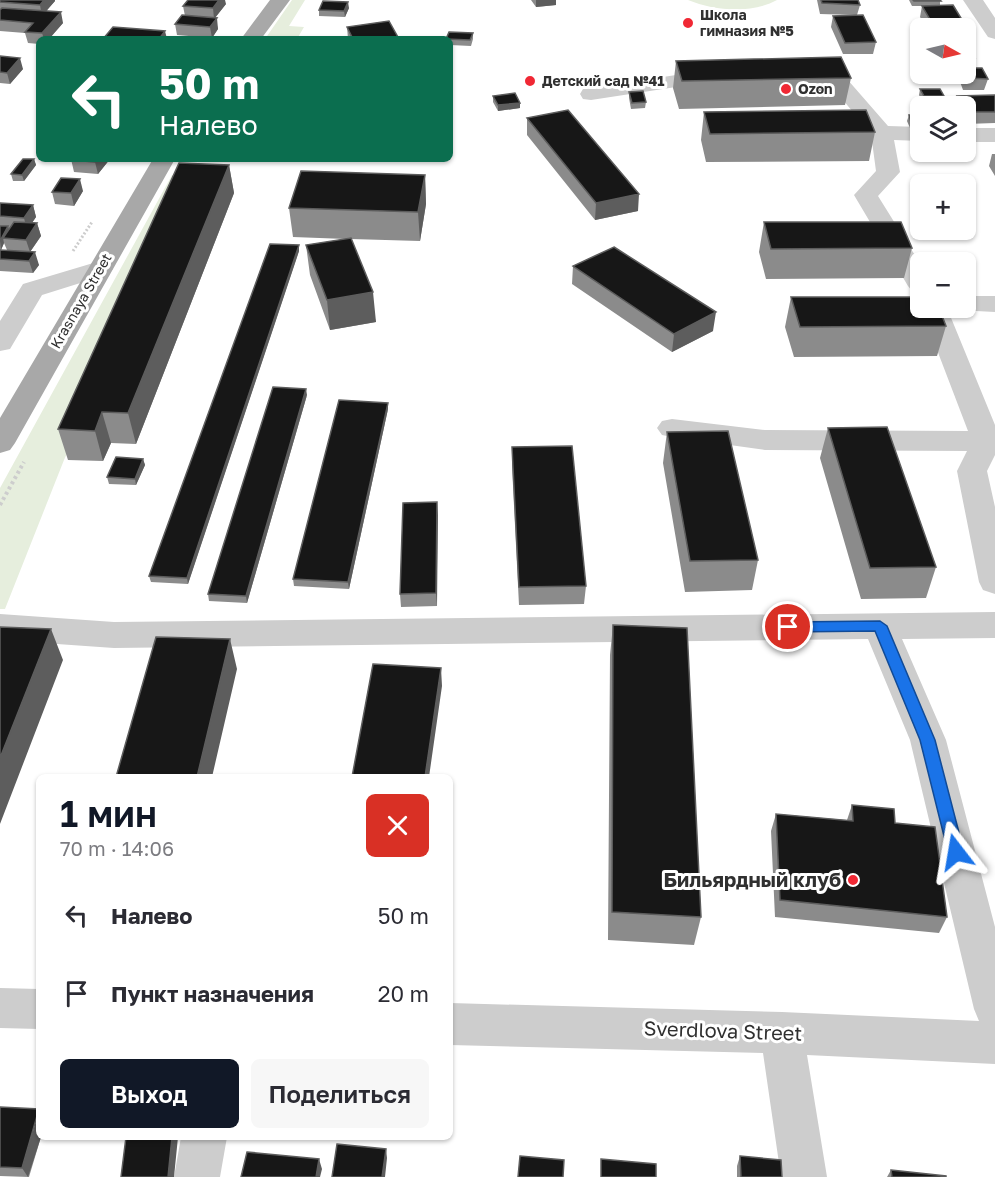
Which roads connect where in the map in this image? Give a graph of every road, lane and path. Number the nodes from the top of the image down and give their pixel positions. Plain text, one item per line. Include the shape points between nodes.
1 (280, 0) edge
2 (973, 0) edge
3 (995, 33) edge
4 (253, 36) edge
5 (734, 81) edge
6 (793, 82) edge
7 (591, 94) dead end
8 (882, 133) junction
9 (910, 134) edge
10 (976, 135) edge
11 (995, 135) edge
12 (168, 166) edge
13 (910, 268) edge
14 (100, 269) junction
15 (976, 304) edge
16 (995, 304) edge
17 (938, 318) edge
18 (0, 343) edge
19 (672, 428) dead end
20 (2, 436) edge
21 (987, 441) junction
22 (995, 582) edge
23 (995, 625) edge
24 (880, 626) junction
25 (0, 627) edge
26 (0, 1008) edge
27 (36, 1009) edge
28 (995, 1010) edge
29 (453, 1024) edge
30 (782, 1033) junction
31 (995, 1042) edge
32 (203, 1140) edge
33 (197, 1177) edge
34 (804, 1177) edge

1 - 4 main road
2 - 3 street
5 - 7 street via 676,81
6 - 8 street via 840,83
8 - 9 street
8 - 13 street via 888,172 866,195
10 - 11 street
12 - 14 main road, Krasnaya Street
14 - 18 street via 32,290
14 - 20 main road, Krasnaya Street
15 - 16 street
17 - 21 street
19 - 21 street via 765,440
21 - 22 street via 972,471
23 - 24 street
24 - 25 street via 136,635
24 - 28 street via 928,740
26 - 27 street
29 - 30 street, Sverdlova Street
30 - 31 street, Sverdlova Street
30 - 34 street
32 - 33 street

